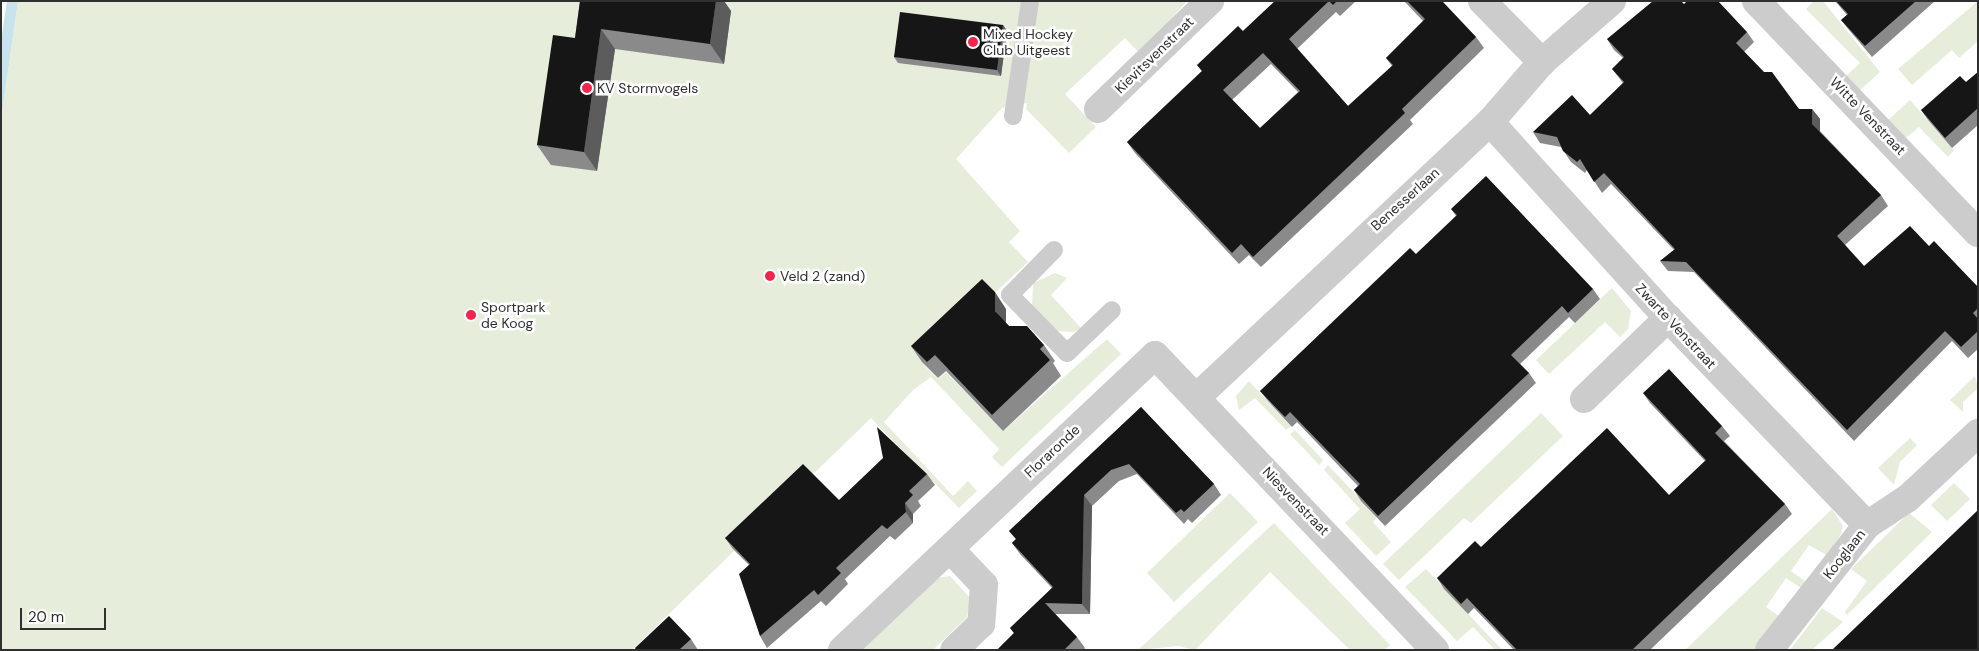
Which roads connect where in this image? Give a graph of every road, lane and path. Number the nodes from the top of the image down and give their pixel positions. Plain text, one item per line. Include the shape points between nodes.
1 (1030, 1) edge
2 (1210, 1) edge
3 (1482, 1) edge
4 (1612, 1) edge
5 (1756, 1) edge
6 (1542, 62) junction
7 (1098, 109) dead end
8 (1013, 116) dead end
9 (1490, 122) junction
10 (1978, 233) edge
11 (1054, 250) dead end
12 (1112, 310) dead end
13 (1668, 318) junction
14 (1155, 355) joint
15 (1197, 397) junction
16 (1584, 399) dead end
17 (1978, 433) edge
18 (1867, 525) junction
19 (951, 550) junction
20 (842, 650) edge
21 (954, 650) edge
22 (1435, 650) edge
23 (1769, 650) edge

1 - 8 lane
2 - 7 street, Kievitsvenstraat
3 - 6 street
4 - 6 street, Benesserlaan
5 - 10 street, Witte Venstraat
6 - 9 street, Benesserlaan
9 - 13 street, Zwarte Venstraat
9 - 15 street, Benesserlaan
11 - 12 lane via 1010,295 1067,353
13 - 16 street
13 - 18 street, Zwarte Venstraat
14 - 15 street, Niesvenstraat
14 - 19 street, Floraronde
15 - 22 street, Niesvenstraat
17 - 18 street, Kooglaan via 1908,498
18 - 23 street, Kooglaan
19 - 20 street, Floraronde
19 - 21 street via 984,586 981,624

